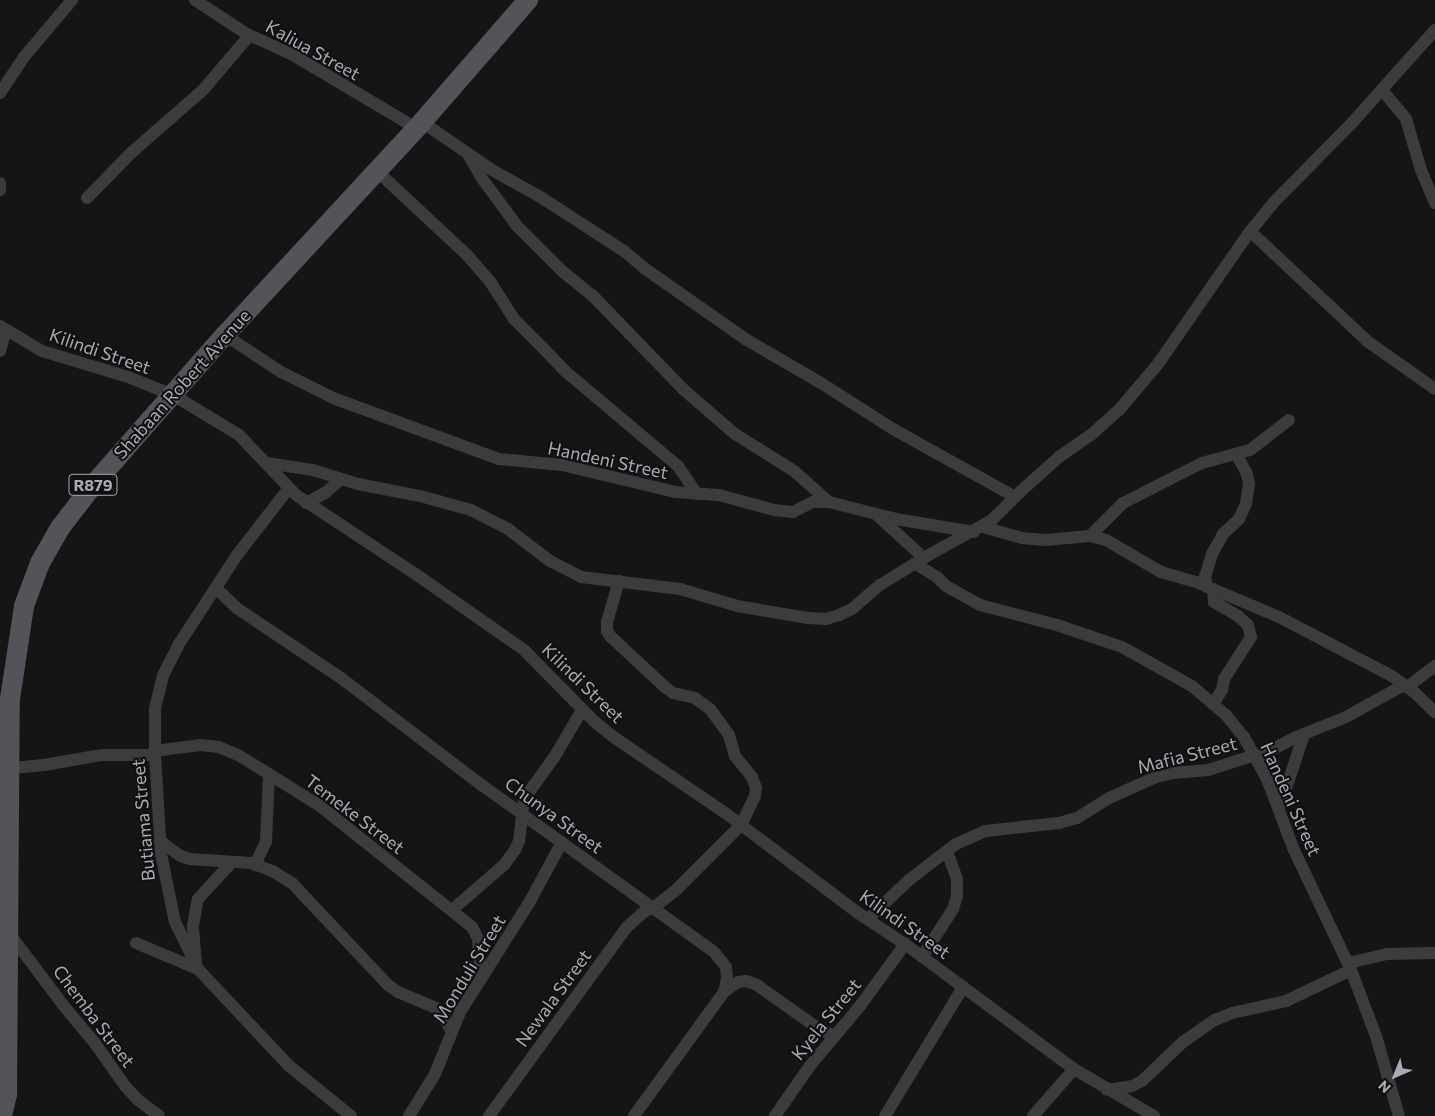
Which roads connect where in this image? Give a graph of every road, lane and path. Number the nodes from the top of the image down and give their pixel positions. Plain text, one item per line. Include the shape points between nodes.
1 (72, 0) edge
2 (195, 0) edge
3 (528, 0) edge
4 (1435, 30) edge
5 (250, 36) junction
6 (1382, 90) junction
7 (0, 92) edge
8 (419, 125) junction
9 (467, 153) junction
10 (377, 171) junction
11 (0, 183) edge
12 (0, 190) edge
13 (87, 198) dead end
14 (1435, 203) edge
15 (1250, 231) junction
16 (3, 328) edge
17 (225, 335) junction
18 (0, 351) edge
19 (1435, 389) edge
20 (173, 395) junction
21 (1289, 420) dead end
22 (1237, 455) junction
23 (267, 463) junction
24 (341, 479) junction
25 (289, 488) junction
26 (697, 494) junction
27 (1015, 497) junction
28 (829, 502) junction
29 (306, 503) junction
30 (876, 514) junction
31 (978, 529) junction
32 (1090, 536) junction
33 (920, 561) junction
34 (618, 580) junction
35 (216, 588) junction
36 (1210, 588) junction
37 (1435, 666) edge
38 (6, 676) edge
39 (1406, 686) junction
40 (1213, 704) junction
41 (582, 710) junction
42 (1435, 712) edge
43 (1304, 734) junction
44 (155, 753) junction
45 (1255, 756) junction
46 (4, 769) edge
47 (269, 774) junction
48 (529, 790) junction
49 (500, 798) junction
50 (1279, 810) junction
51 (522, 813) junction
52 (741, 825) junction
53 (160, 841) junction
54 (562, 842) junction
55 (947, 851) junction
56 (231, 863) junction
57 (255, 865) junction
58 (653, 908) junction
59 (452, 910) junction
60 (868, 920) junction
61 (8, 932) junction
62 (136, 943) dead end
63 (905, 944) junction
64 (1435, 953) edge
65 (922, 957) junction
66 (1349, 966) junction
67 (196, 967) junction
68 (481, 979) junction
69 (963, 987) junction
70 (724, 992) junction
71 (816, 1027) junction
72 (451, 1031) junction
73 (834, 1036) junction
74 (824, 1047) junction
75 (1074, 1069) junction
76 (1107, 1090) junction
77 (2, 1116) edge
78 (159, 1116) edge
79 (351, 1116) edge
80 (409, 1116) edge
81 (489, 1116) edge
82 (634, 1116) edge
83 (775, 1116) edge
84 (885, 1116) edge
85 (1033, 1116) edge
86 (1154, 1116) edge
87 (1399, 1116) edge

1 - 7 street via 24,57
2 - 5 street, Kaliua Street
3 - 8 main road, Shabaan Robert Avenue / R879
4 - 6 street
5 - 8 street, Kaliua Street via 293,55
5 - 13 street via 189,104 131,153
6 - 14 street via 1406,119
6 - 15 street
8 - 9 street, Kaliua Street
8 - 10 main road, Shabaan Robert Avenue / R879
9 - 27 street, Kaliua Street via 624,251 746,340 893,430
9 - 28 street via 517,226 562,271 592,295 683,389 735,434 794,471
10 - 17 main road, Shabaan Robert Avenue / R879
10 - 26 street via 467,255 514,319 565,371 678,466
11 - 12 street
15 - 19 street via 1367,341
15 - 27 street via 1158,364 1119,410
16 - 18 street
16 - 20 street, Kilindi Street via 42,352 128,377
17 - 20 main road, Shabaan Robert Avenue / R879
17 - 26 street, Handeni Street via 281,372 326,394 482,454 512,462 562,465 675,492
20 - 23 street, Kilindi Street via 239,434
20 - 38 main road, Shabaan Robert Avenue / R879 via 93,485 60,528 40,563 24,606
21 - 22 street via 1250,450
22 - 32 street via 1202,463 1122,503
22 - 36 street via 1249,483 1246,504 1212,554 1205,577
23 - 24 street via 313,470
23 - 25 street, Kilindi Street
24 - 29 street
24 - 34 street via 471,510 508,529 568,572 596,580
25 - 29 street, Kilindi Street
25 - 35 street, Butiama Street via 250,535
26 - 28 street, Handeni Street via 719,495 792,512 813,502
27 - 31 street
28 - 30 street, Handeni Street
29 - 41 street, Kilindi Street via 517,645
30 - 31 street, Handeni Street
30 - 33 street, Handeni Street
31 - 32 street, Handeni Street via 1045,540
31 - 33 street
32 - 36 street via 1106,540 1168,575
33 - 34 street via 880,585 852,609 826,619 737,606 680,588
33 - 40 street, Handeni Street via 946,586 980,605 1057,625 1122,647 1192,686
34 - 52 street, Newala Street via 607,630 666,688 703,702 729,735 735,756 752,777 756,788
35 - 44 street, Butiama Street via 179,644 163,676 155,708
35 - 49 street, Chunya Street via 238,609 341,678
36 - 39 street via 1295,625
36 - 40 street via 1214,602 1238,616 1248,626 1251,637 1224,679 1222,690
37 - 39 street, Mafia Street
38 - 46 main road, Shabaan Robert Avenue / R879
39 - 42 street
39 - 43 street, Mafia Street via 1346,717
40 - 45 street, Handeni Street via 1226,715
41 - 48 street via 555,756
41 - 52 street, Kilindi Street via 616,738
43 - 45 street, Mafia Street
43 - 50 street
44 - 46 street, Temeke Street via 102,755
44 - 47 street, Temeke Street via 200,745 219,747
44 - 53 street, Butiama Street
45 - 50 street, Handeni Street
45 - 55 street, Mafia Street via 1208,770 1156,777 1077,818 1059,823 985,830
46 - 61 main road, Shabaan Robert Avenue / R879
47 - 57 street via 266,841
47 - 59 street, Temeke Street via 320,806
48 - 49 street
48 - 51 street via 522,804
49 - 51 street, Chunya Street
50 - 66 street, Handeni Street via 1294,850
51 - 54 street, Chunya Street
51 - 59 street via 515,850 504,865
52 - 58 street, Newala Street via 675,891
52 - 60 street, Kilindi Street
53 - 56 street via 190,859
53 - 67 street, Butiama Street via 175,922
54 - 58 street, Chunya Street
54 - 68 street, Monduli Street via 529,903
55 - 60 street, Mafia Street via 909,880
55 - 65 street via 958,879 957,896 949,915
56 - 57 street
56 - 67 street via 198,899 193,926
57 - 72 street via 292,884 388,985 436,1008
58 - 70 street, Chunya Street via 714,952 726,967
58 - 81 street, Newala Street via 628,927
59 - 68 street, Temeke Street via 472,927 478,939
60 - 63 street, Kilindi Street
61 - 77 main road, Shabaan Robert Avenue / R879 via 7,1094
61 - 78 street, Chemba Street via 125,1086
62 - 67 street
63 - 65 street, Kilindi Street
63 - 73 street, Kyela Street
64 - 66 street via 1386,954
65 - 69 street, Kilindi Street
66 - 76 street via 1293,998 1215,1020 1183,1042 1142,1081
66 - 87 street, Handeni Street via 1376,1036
67 - 79 street, Butiama Street via 288,1065
68 - 72 street, Monduli Street
69 - 75 street, Kilindi Street
69 - 84 street
70 - 71 street via 738,982 752,983
70 - 82 street
71 - 73 street
71 - 74 street
72 - 80 street, Monduli Street via 435,1074
73 - 74 street, Kyela Street
74 - 83 street, Kyela Street
75 - 76 street, Kilindi Street
75 - 85 street
76 - 86 street, Kilindi Street

